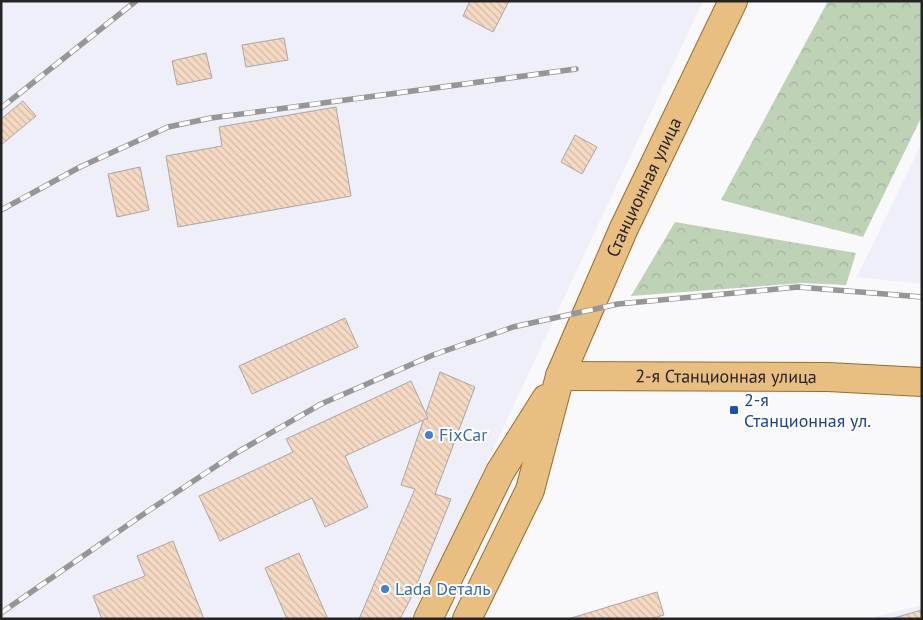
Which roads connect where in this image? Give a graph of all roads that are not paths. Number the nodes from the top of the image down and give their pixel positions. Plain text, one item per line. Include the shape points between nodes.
1 (733, 1) edge
2 (560, 376) junction
3 (922, 382) edge
4 (428, 619) edge
5 (467, 619) edge

1 - 2 main road, Станционная улица via 624,228
2 - 3 main road, 2-я Станционная улица via 828,377
2 - 4 main road, Станционная улица via 500,472
2 - 5 main road, Станционная улица via 530,490

